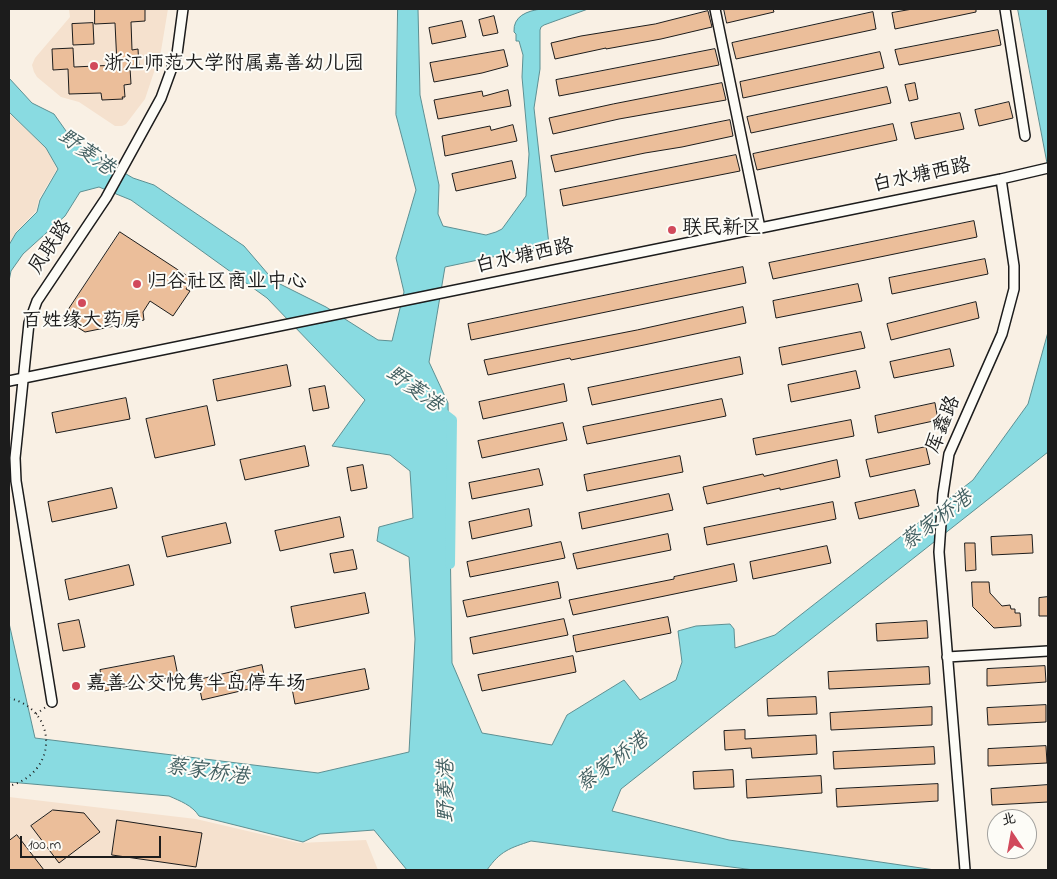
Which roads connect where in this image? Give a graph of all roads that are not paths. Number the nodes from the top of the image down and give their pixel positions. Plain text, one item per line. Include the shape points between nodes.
1 (183, 9) edge
2 (715, 9) edge
3 (1005, 9) edge
4 (1025, 136) dead end
5 (1046, 168) edge
6 (1001, 179) junction
7 (760, 228) junction
8 (24, 378) junction
9 (9, 381) edge
10 (1048, 651) edge
11 (947, 657) junction
12 (52, 702) road end
13 (964, 870) edge

1 - 8 street, 凤联路 via 178,54 161,98 106,198 37,301 29,324
2 - 7 street
3 - 4 street
5 - 6 street, 白水塘西路
6 - 7 street, 白水塘西路
6 - 11 street, 厍鑫路 via 1014,266 1014,289 1002,334 949,454 939,552
7 - 8 street, 白水塘西路
8 - 9 street, 白水塘西路
8 - 12 street, 凤联路 via 16,445 16,481
10 - 11 street
11 - 13 street, 厍鑫路

